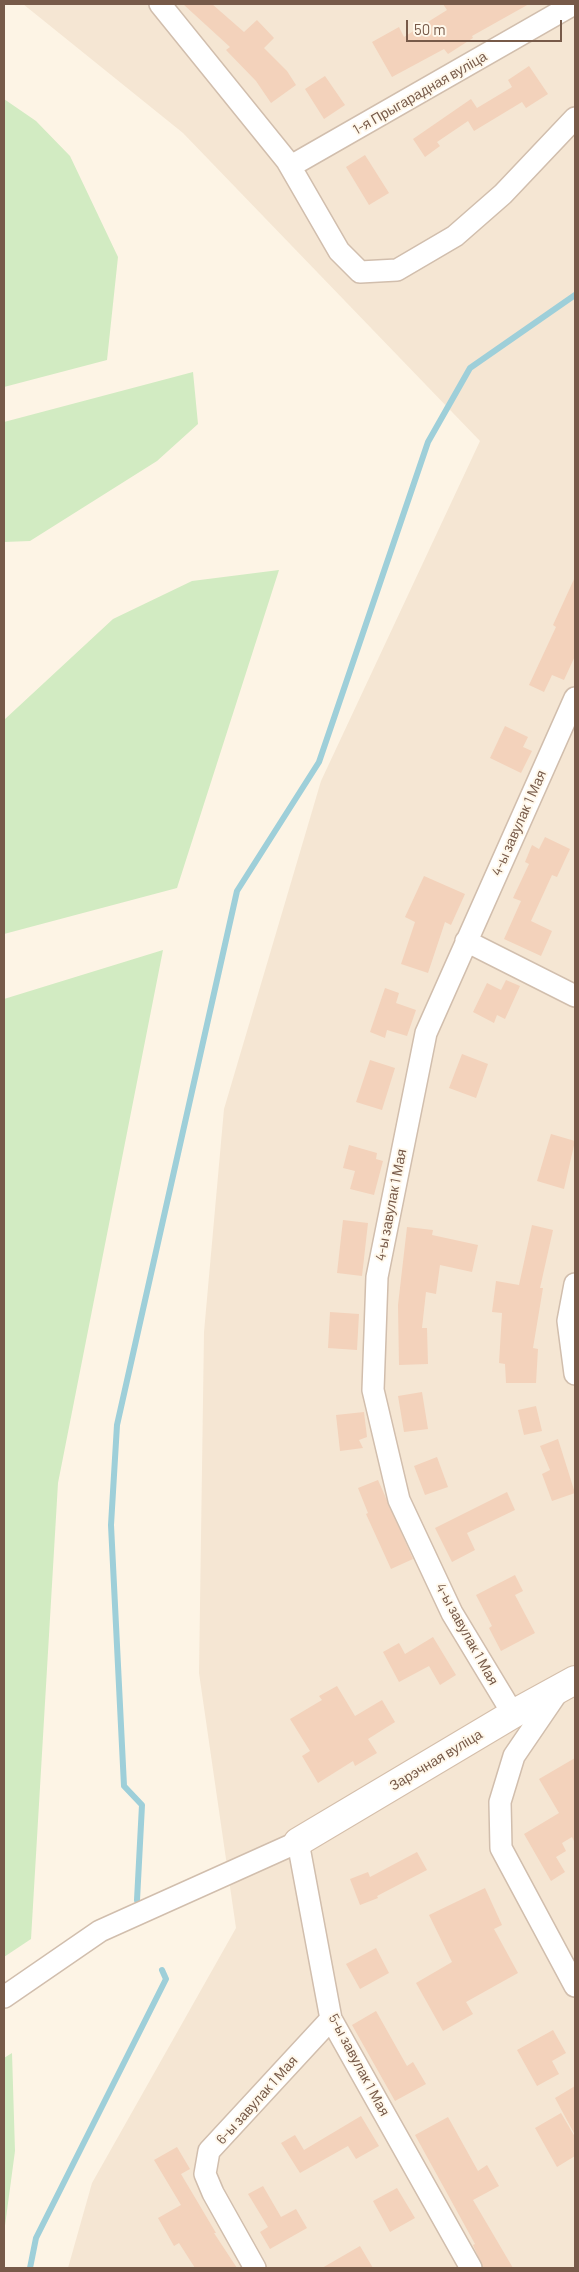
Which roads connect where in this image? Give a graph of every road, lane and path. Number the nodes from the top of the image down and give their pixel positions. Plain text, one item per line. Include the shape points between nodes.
1 (160, 4) edge
2 (574, 4) edge
3 (575, 118) edge
4 (291, 166) junction
5 (575, 698) edge
6 (466, 941) junction
7 (575, 996) edge
8 (575, 1284) edge
9 (575, 1374) edge
10 (568, 1684) edge
11 (513, 1714) junction
12 (298, 1842) junction
13 (575, 1986) edge
14 (4, 1996) edge
15 (331, 2019) junction
16 (255, 2268) edge
17 (471, 2268) edge

1 - 4 street
2 - 4 street, 1-я Прыгарадная вуліца
3 - 4 street via 503,194 455,236 397,270 360,272 339,251
5 - 6 street, 4-ы завулак 1 Мая
6 - 7 street
6 - 11 street, 4-ы завулак 1 Мая via 426,1032 377,1277 373,1390 399,1500 452,1614
8 - 9 street via 568,1321
10 - 11 street, Зарэчная вуліца
10 - 13 street via 514,1756 500,1802 501,1848
11 - 12 street, Зарэчная вуліца
12 - 14 street via 100,1931
12 - 15 street, 5-ы завулак 1 Мая
15 - 16 street, 6-ы завулак 1 Мая via 209,2151 205,2174
15 - 17 street, 5-ы завулак 1 Мая

